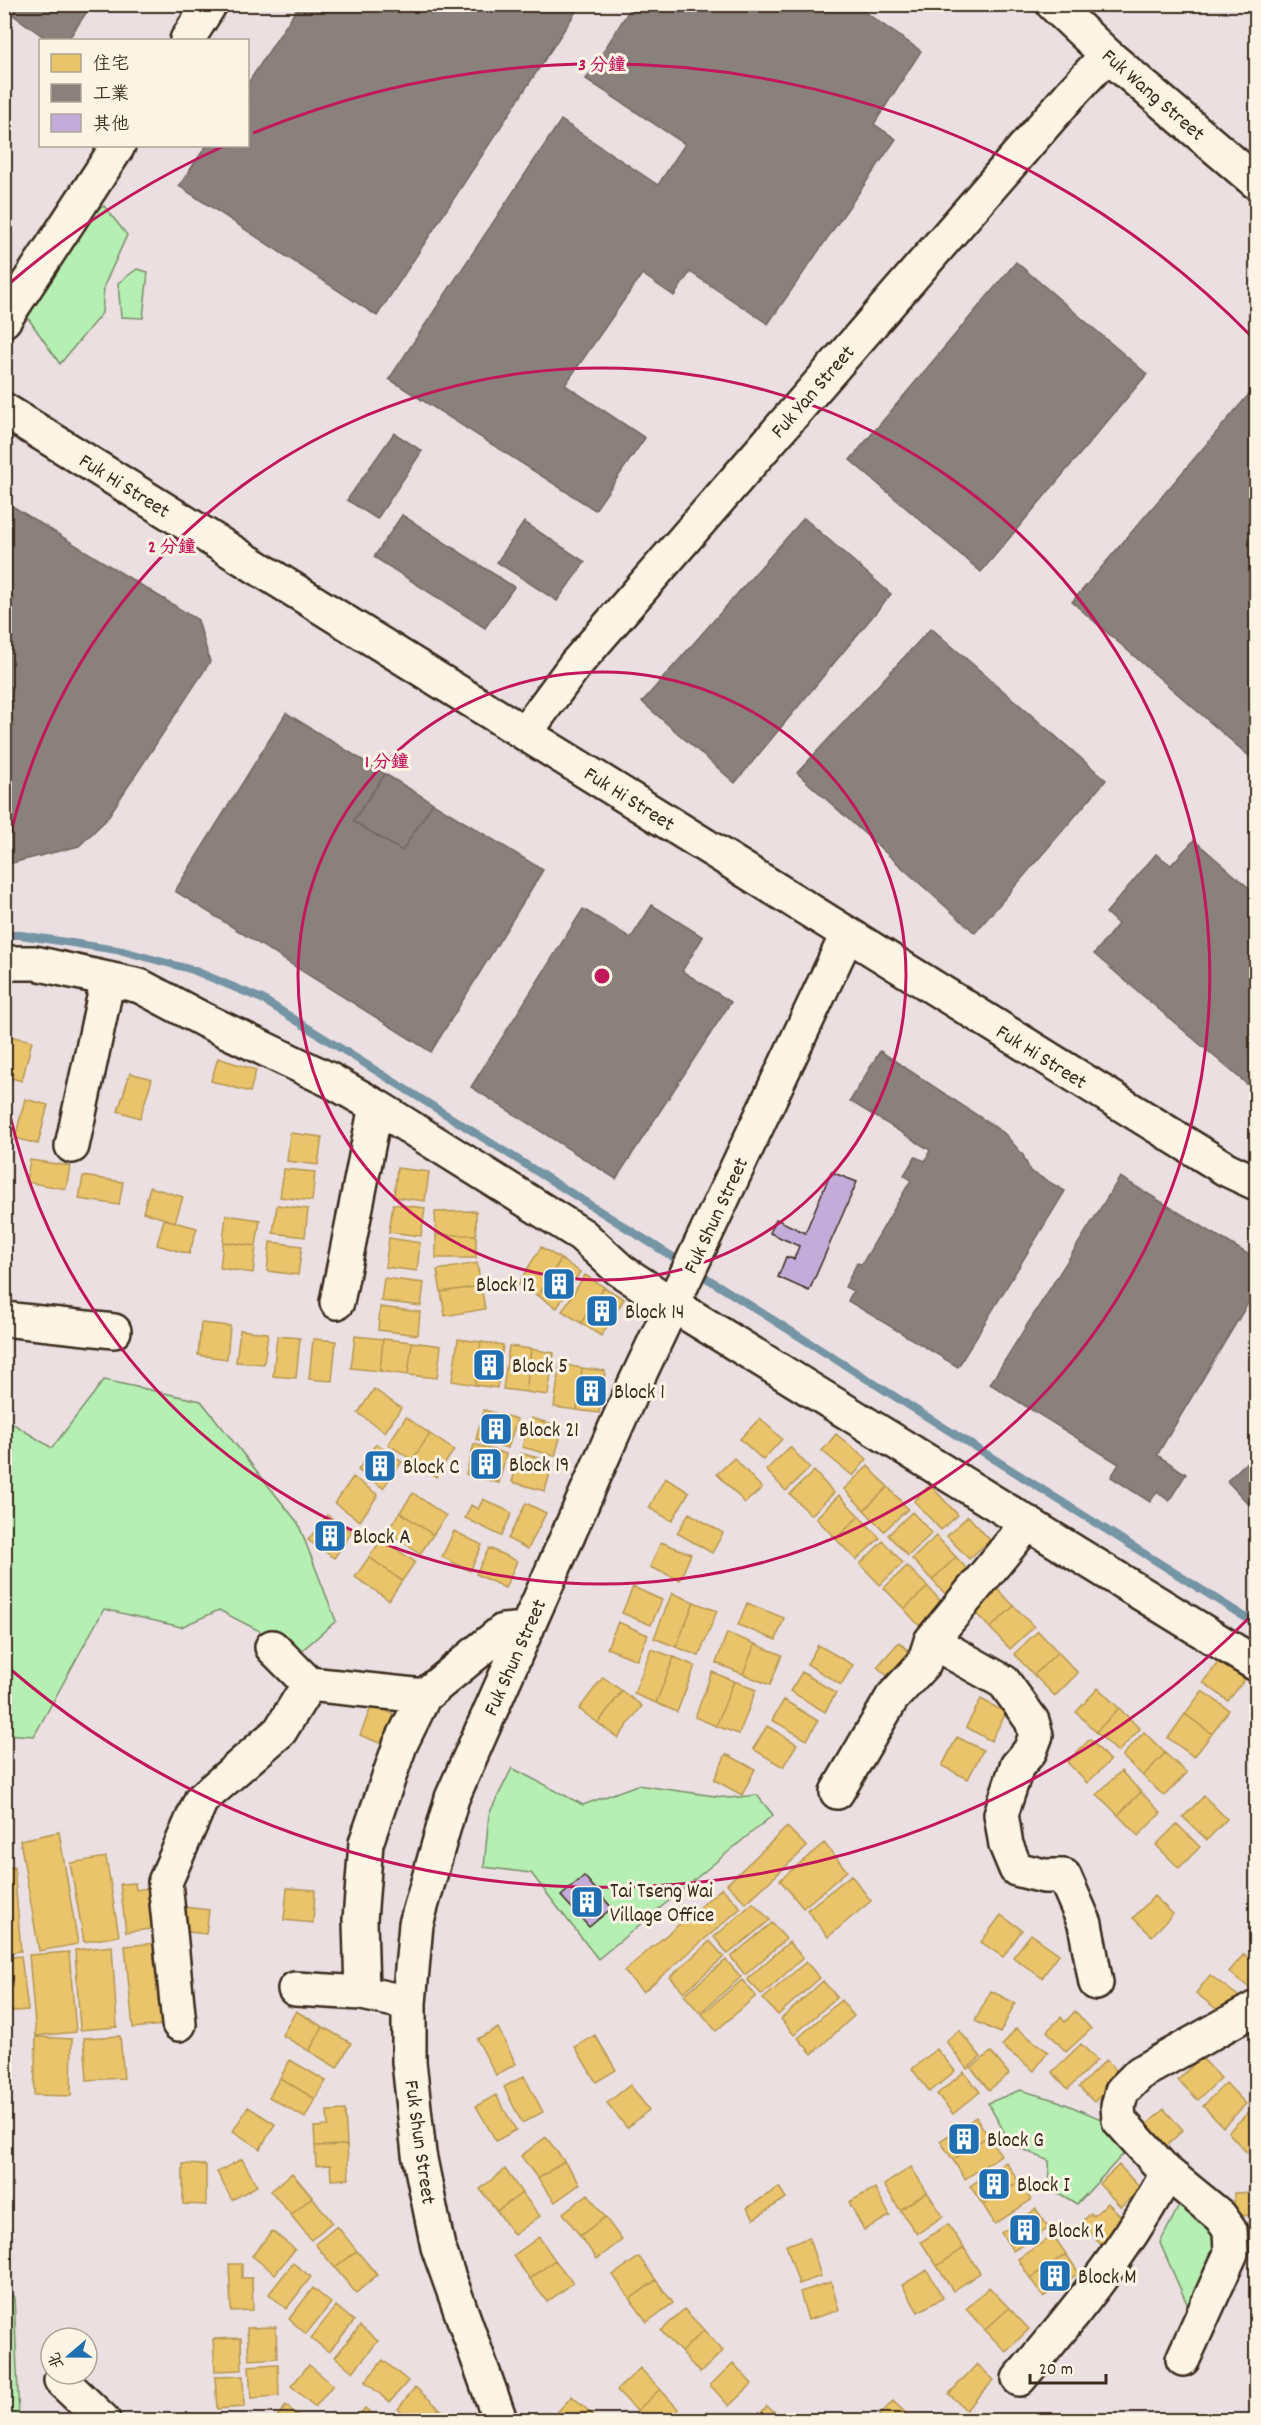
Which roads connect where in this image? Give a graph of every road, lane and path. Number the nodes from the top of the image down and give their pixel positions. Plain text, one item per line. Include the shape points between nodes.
1 (210, 4) edge
2 (1053, 4) edge
3 (188, 39) edge
4 (1107, 55) junction
5 (117, 147) edge
6 (1257, 182) edge
7 (4, 320) edge
8 (4, 410) edge
9 (525, 733) junction
10 (847, 935) junction
11 (4, 963) edge
12 (108, 979) junction
13 (376, 1106) junction
14 (72, 1146) dead end
15 (1257, 1184) edge
16 (676, 1298) junction
17 (338, 1302) dead end
18 (4, 1319) edge
19 (114, 1331) dead end
20 (1028, 1523) junction
21 (527, 1629) junction
22 (931, 1641) junction
23 (272, 1647) dead end
24 (1257, 1664) edge
25 (309, 1684) junction
26 (424, 1696) junction
27 (837, 1792) dead end
28 (1096, 1983) dead end
29 (294, 1989) dead end
30 (362, 1993) junction
31 (409, 2003) junction
32 (1257, 2008) edge
33 (179, 2024) dead end
34 (1165, 2171) junction
35 (1183, 2359) dead end
36 (1019, 2379) dead end
37 (67, 2386) edge
38 (103, 2421) edge
39 (500, 2421) edge

1 - 3 street
2 - 4 street, Fuk Wang Street
4 - 6 street, Fuk Wang Street
4 - 9 street, Fuk Yan Street via 583,656
5 - 7 street
8 - 9 street, Fuk Hi Street
9 - 10 street, Fuk Hi Street
10 - 15 street, Fuk Hi Street via 1226,1169
10 - 16 street, Fuk Shun Street
11 - 12 street via 35,963
12 - 13 street via 140,986
12 - 14 street
13 - 16 street via 582,1235 620,1270
13 - 17 street
16 - 20 street
16 - 21 street, Fuk Shun Street
18 - 19 street
20 - 22 street
20 - 24 street
21 - 26 street via 503,1631
21 - 31 street, Fuk Shun Street via 452,1798 416,1924
22 - 27 street via 924,1663 892,1698
22 - 28 street via 1004,1682 1032,1721 1036,1735 1030,1751 1017,1766 1000,1814 1006,1845 1016,1869 1064,1876 1085,1924
23 - 25 street
25 - 26 street
25 - 33 street via 280,1731 201,1800 165,1882
26 - 30 street via 400,1745 366,1843 360,1920
29 - 30 street
30 - 31 street
31 - 39 street, Fuk Shun Street via 409,2062 419,2154 438,2247
32 - 34 street via 1140,2073 1122,2091 1119,2120
34 - 35 street via 1220,2216 1230,2230 1231,2253
34 - 36 street via 1162,2183 1114,2262
37 - 38 street

